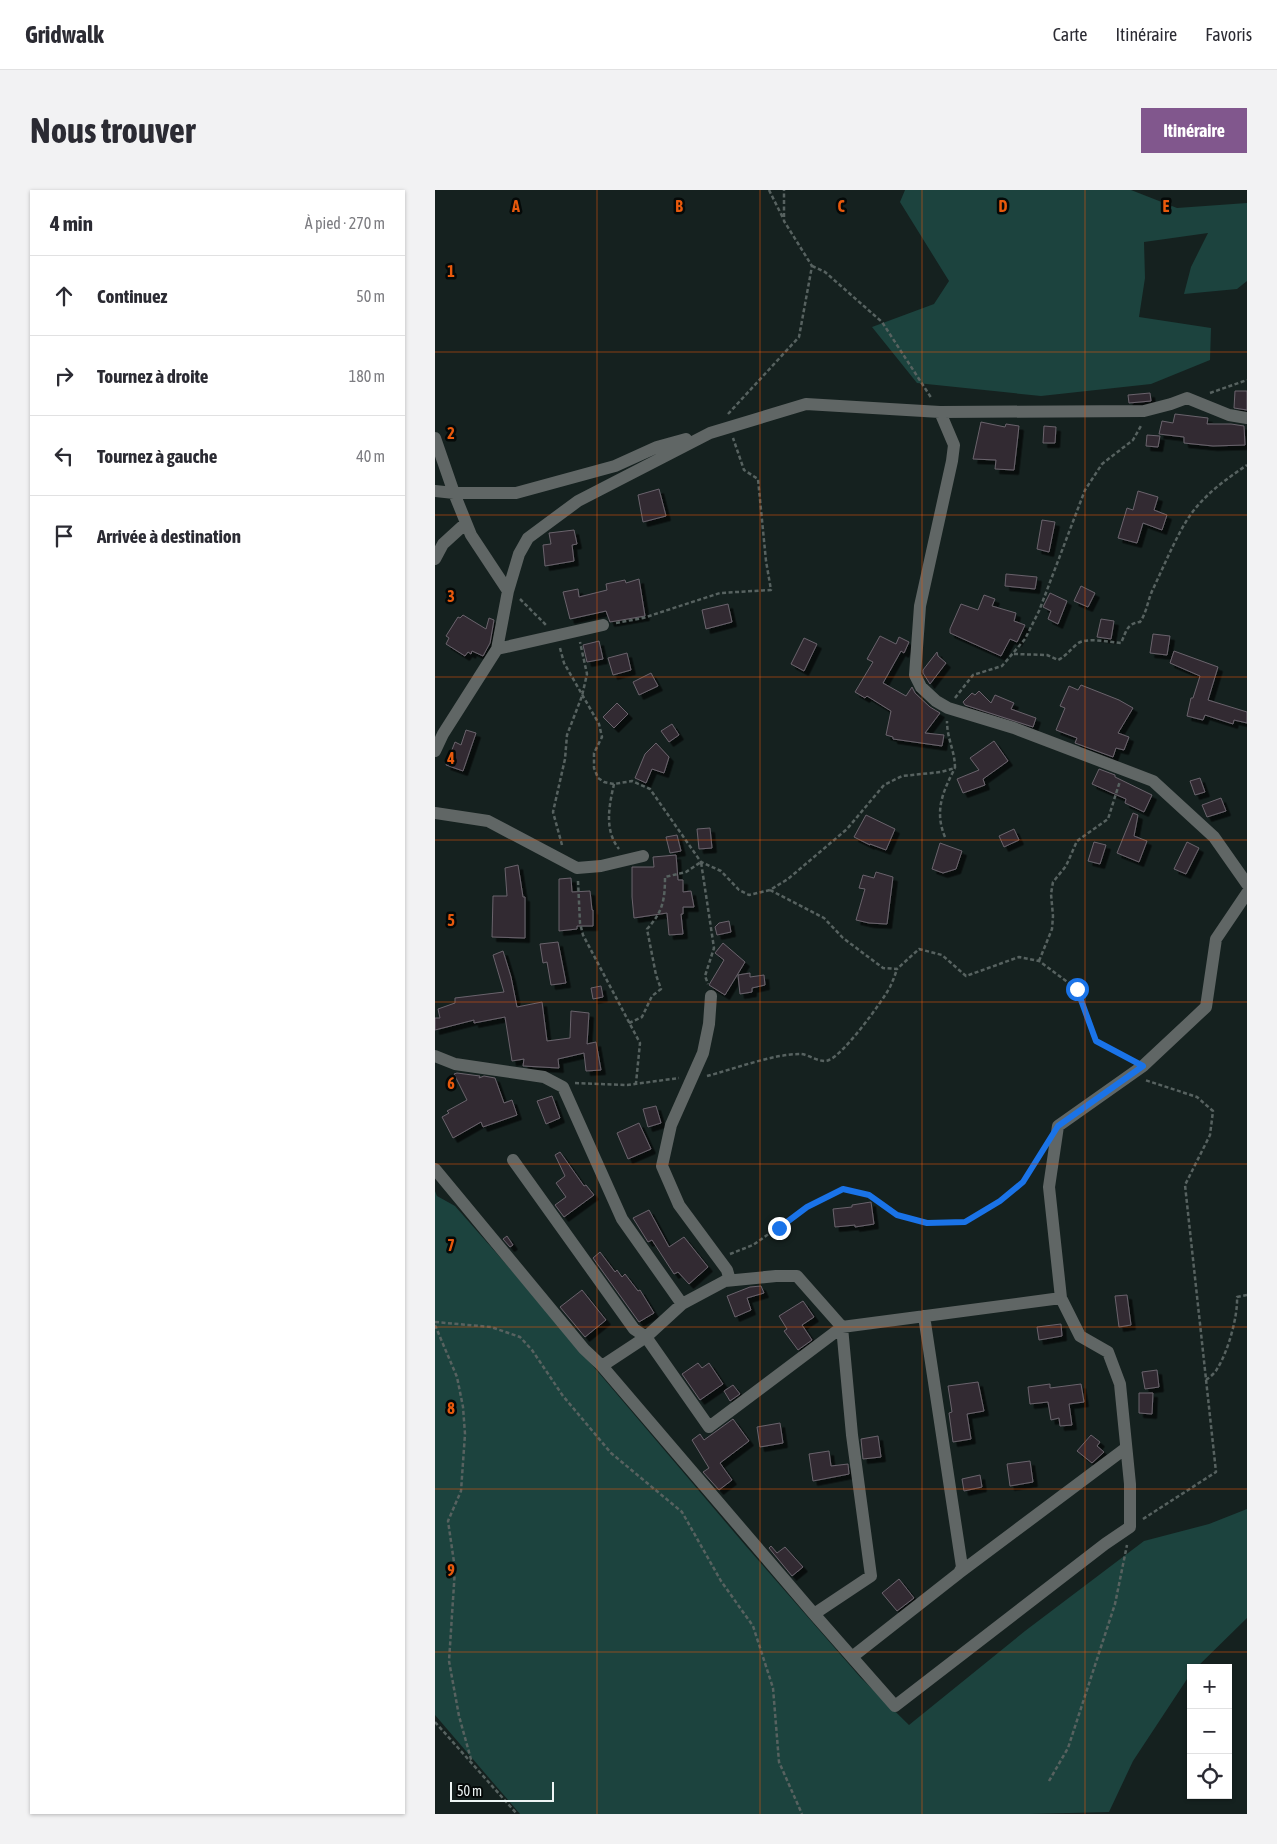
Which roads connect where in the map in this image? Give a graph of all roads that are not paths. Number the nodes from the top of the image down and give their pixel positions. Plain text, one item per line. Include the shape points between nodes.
1 (940, 412) junction
2 (1247, 418) edge
3 (710, 433) junction
4 (435, 438) edge
5 (435, 491) edge
6 (455, 493) junction
7 (466, 524) junction
8 (435, 559) edge
9 (509, 591) junction
10 (603, 625) road end
11 (497, 649) junction
12 (435, 751) edge
13 (435, 813) edge
14 (643, 856) dead end
15 (1247, 884) edge
16 (1247, 893) edge
17 (711, 996) road end
18 (435, 1056) edge
19 (513, 1160) dead end
20 (435, 1169) edge
21 (725, 1281) junction
22 (1061, 1298) junction
23 (683, 1304) junction
24 (924, 1316) junction
25 (842, 1327) junction
26 (646, 1337) junction
27 (602, 1366) junction
28 (1127, 1448) junction
29 (959, 1574) junction
30 (814, 1614) junction
31 (851, 1657) junction

1 - 2 street via 1144,410 1187,398 1229,415
1 - 3 street via 806,404
1 - 15 street via 954,445 919,606 915,675 921,687 948,708 1014,728 1153,781 1214,837
3 - 6 street via 657,448 615,466 516,493
3 - 9 street via 578,501 528,538 519,554
4 - 6 street
5 - 6 street
6 - 7 street
7 - 8 street via 443,544
7 - 9 street
9 - 11 street
10 - 11 street
11 - 12 street
13 - 14 street via 488,821 577,868
16 - 22 street via 1216,939 1206,1007 1143,1066 1058,1126 1049,1187
17 - 21 street via 703,1053 671,1125 662,1166 679,1205 729,1274
18 - 23 street via 455,1064 543,1077 563,1087 623,1219
19 - 26 street via 634,1329
20 - 27 street via 584,1349
21 - 23 street
21 - 25 street via 797,1276
22 - 24 street
22 - 28 street via 1080,1336 1108,1352 1120,1384
23 - 26 street
24 - 25 street
24 - 29 street via 962,1567
25 - 26 street via 709,1427
25 - 30 street via 851,1435 871,1576
26 - 27 street
27 - 30 street
28 - 29 street
28 - 31 street via 1130,1527 895,1706
29 - 31 street
30 - 31 street

